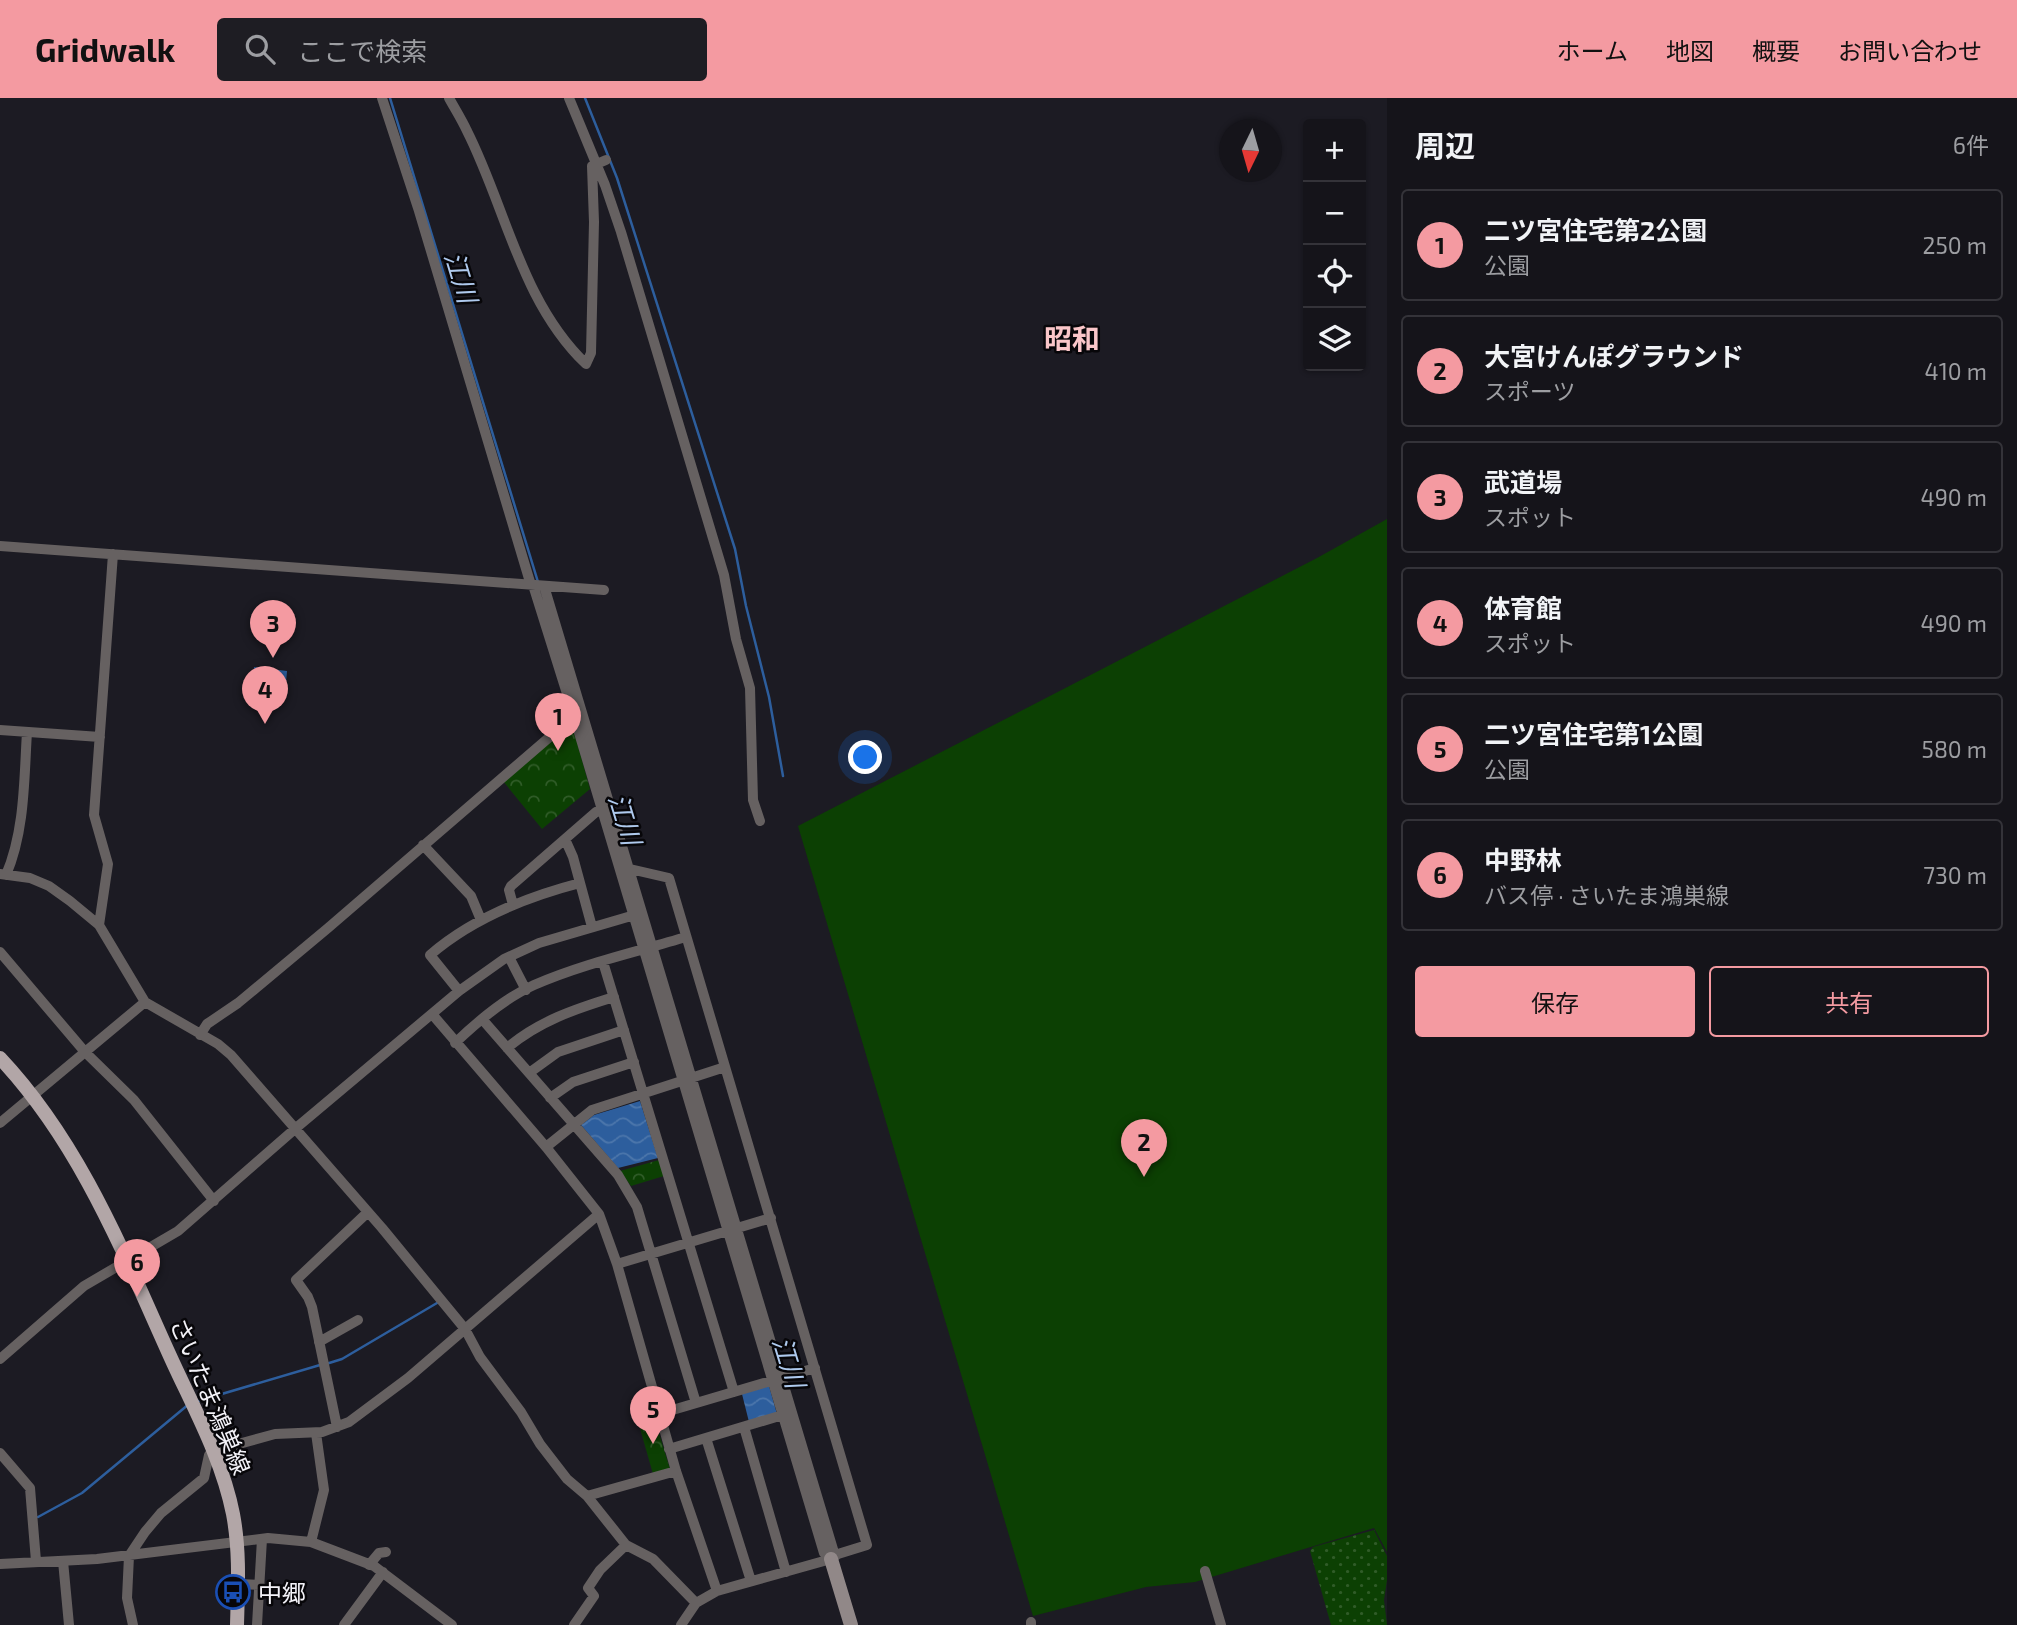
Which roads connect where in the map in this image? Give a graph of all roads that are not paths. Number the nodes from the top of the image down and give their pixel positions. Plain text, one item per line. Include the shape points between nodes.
1 (382, 98) edge
2 (449, 98) edge
3 (569, 98) edge
4 (601, 162) junction
5 (0, 546) edge
6 (113, 554) junction
7 (539, 585) junction
8 (604, 590) dead end
9 (573, 716) junction
10 (0, 730) edge
11 (27, 732) junction
12 (100, 737) junction
13 (606, 808) junction
14 (760, 821) dead end
15 (565, 839) junction
16 (423, 845) junction
17 (630, 869) junction
18 (3, 875) edge
19 (580, 883) junction
20 (513, 905) junction
21 (638, 914) junction
22 (481, 920) junction
23 (99, 925) junction
24 (592, 927) junction
25 (686, 937) junction
26 (648, 949) junction
27 (0, 952) edge
28 (509, 957) junction
29 (603, 962) junction
30 (526, 990) junction
31 (459, 991) junction
32 (614, 997) junction
33 (145, 1002) junction
34 (432, 1014) junction
35 (482, 1019) junction
36 (624, 1030) junction
37 (200, 1035) junction
38 (455, 1042) junction
39 (507, 1048) junction
40 (85, 1052) junction
41 (0, 1058) edge
42 (634, 1062) junction
43 (725, 1067) junction
44 (529, 1073) junction
45 (687, 1078) junction
46 (643, 1093) junction
47 (32, 1096) junction
48 (550, 1097) junction
49 (0, 1124) edge
50 (574, 1125) junction
51 (296, 1128) junction
52 (546, 1147) junction
53 (214, 1201) junction
54 (368, 1212) junction
55 (599, 1214) junction
56 (771, 1218) junction
57 (732, 1229) junction
58 (689, 1242) junction
59 (651, 1254) junction
60 (127, 1262) junction
61 (617, 1264) junction
62 (358, 1320) dead end
63 (465, 1329) junction
64 (319, 1342) junction
65 (0, 1359) edge
66 (815, 1368) junction
67 (777, 1379) junction
68 (734, 1392) junction
69 (696, 1403) junction
70 (659, 1414) junction
71 (787, 1414) junction
72 (337, 1427) junction
73 (744, 1427) junction
74 (316, 1433) junction
75 (706, 1438) junction
76 (669, 1449) junction
77 (213, 1451) junction
78 (0, 1453) edge
79 (676, 1471) junction
80 (587, 1496) junction
81 (262, 1539) junction
82 (237, 1542) junction
83 (311, 1542) junction
84 (626, 1545) junction
85 (386, 1552) dead end
86 (129, 1556) junction
87 (833, 1558) junction
88 (36, 1561) junction
89 (63, 1561) junction
90 (0, 1564) edge
91 (369, 1565) junction
92 (383, 1572) junction
93 (786, 1572) junction
94 (1205, 1572) dead end
95 (751, 1581) junction
96 (239, 1584) junction
97 (260, 1585) junction
98 (717, 1591) junction
99 (696, 1603) junction
100 (448, 1624) edge
101 (69, 1625) edge
102 (133, 1625) edge
103 (237, 1625) edge
104 (257, 1625) edge
105 (344, 1625) edge
106 (574, 1625) edge
107 (681, 1625) edge
108 (851, 1625) edge
109 (1221, 1625) edge

1 - 7 street via 530,582
2 - 4 street via 468,132 542,307 586,364 591,353 592,166
3 - 4 street
4 - 14 street via 724,575 750,688 753,800
5 - 6 street
6 - 7 street
6 - 12 street
7 - 8 street
7 - 9 street
7 - 13 street
9 - 13 street
9 - 16 street
10 - 11 street
11 - 12 street
11 - 18 street via 22,811 13,858
12 - 23 street via 94,815 108,864
13 - 15 street
13 - 17 street
13 - 21 street
15 - 19 street
15 - 20 street via 511,886
16 - 22 street via 471,896
16 - 37 street via 238,1003 207,1024
17 - 21 street
17 - 25 street via 669,878
18 - 23 street via 49,886
19 - 20 street
19 - 24 street
20 - 22 street
21 - 24 street
21 - 26 street
22 - 31 street via 430,955
23 - 33 street
24 - 28 street
25 - 26 street
25 - 43 street
26 - 29 street
26 - 45 street
27 - 40 street
28 - 30 street
28 - 31 street
29 - 30 street
29 - 32 street
30 - 35 street
31 - 34 street
32 - 36 street
32 - 39 street via 554,1017
33 - 37 street
33 - 40 street
34 - 38 street
34 - 51 street
35 - 38 street
35 - 39 street
36 - 42 street
36 - 44 street via 558,1052
37 - 51 street via 231,1055
38 - 52 street
39 - 44 street
40 - 47 street
40 - 53 street via 134,1100
41 - 47 main road, さいたま鴻巣線
42 - 46 street
42 - 48 street via 573,1082
43 - 45 street
43 - 56 street
44 - 48 street
45 - 46 street
45 - 57 street
46 - 50 street via 592,1110
46 - 58 street
47 - 49 street
47 - 60 main road, さいたま鴻巣線 via 79,1164
48 - 50 street
50 - 52 street
50 - 59 street via 618,1175 637,1207
51 - 53 street
51 - 54 street
52 - 55 street
53 - 60 street via 178,1231
54 - 63 street
54 - 64 street via 296,1280 310,1301
55 - 61 street
55 - 63 street
56 - 57 street
56 - 66 street
57 - 58 street
57 - 67 street
58 - 59 street
58 - 68 street
59 - 61 street
59 - 69 street
60 - 65 street via 84,1286
60 - 77 main road, さいたま鴻巣線
61 - 70 street
62 - 64 street
63 - 72 street via 408,1378
63 - 80 street via 540,1444
64 - 72 street
66 - 67 street
66 - 87 street via 867,1545
67 - 68 street
67 - 71 street
68 - 69 street
69 - 70 street
70 - 76 street
71 - 73 street
71 - 87 street via 824,1553
72 - 74 street
73 - 75 street
73 - 93 street
74 - 77 street via 275,1434
74 - 83 street via 324,1490
75 - 76 street
75 - 95 street
76 - 79 street
77 - 82 main road, さいたま鴻巣線
77 - 86 street via 204,1478 161,1513
78 - 88 street via 30,1488
79 - 80 street
79 - 98 street
80 - 84 street
81 - 82 street
81 - 83 street
81 - 97 street
82 - 86 street
82 - 96 main road, さいたま鴻巣線
83 - 91 street
84 - 99 street via 653,1559
84 - 106 street via 588,1588 594,1596
85 - 91 street
86 - 89 street
86 - 102 street via 127,1598
87 - 93 street
87 - 108 street
88 - 89 street
88 - 90 street
89 - 101 street
91 - 92 street
92 - 100 street
92 - 105 street
93 - 95 street
94 - 109 street
95 - 98 street
96 - 97 street
96 - 103 main road, さいたま鴻巣線
97 - 104 street
98 - 99 street
99 - 107 street

